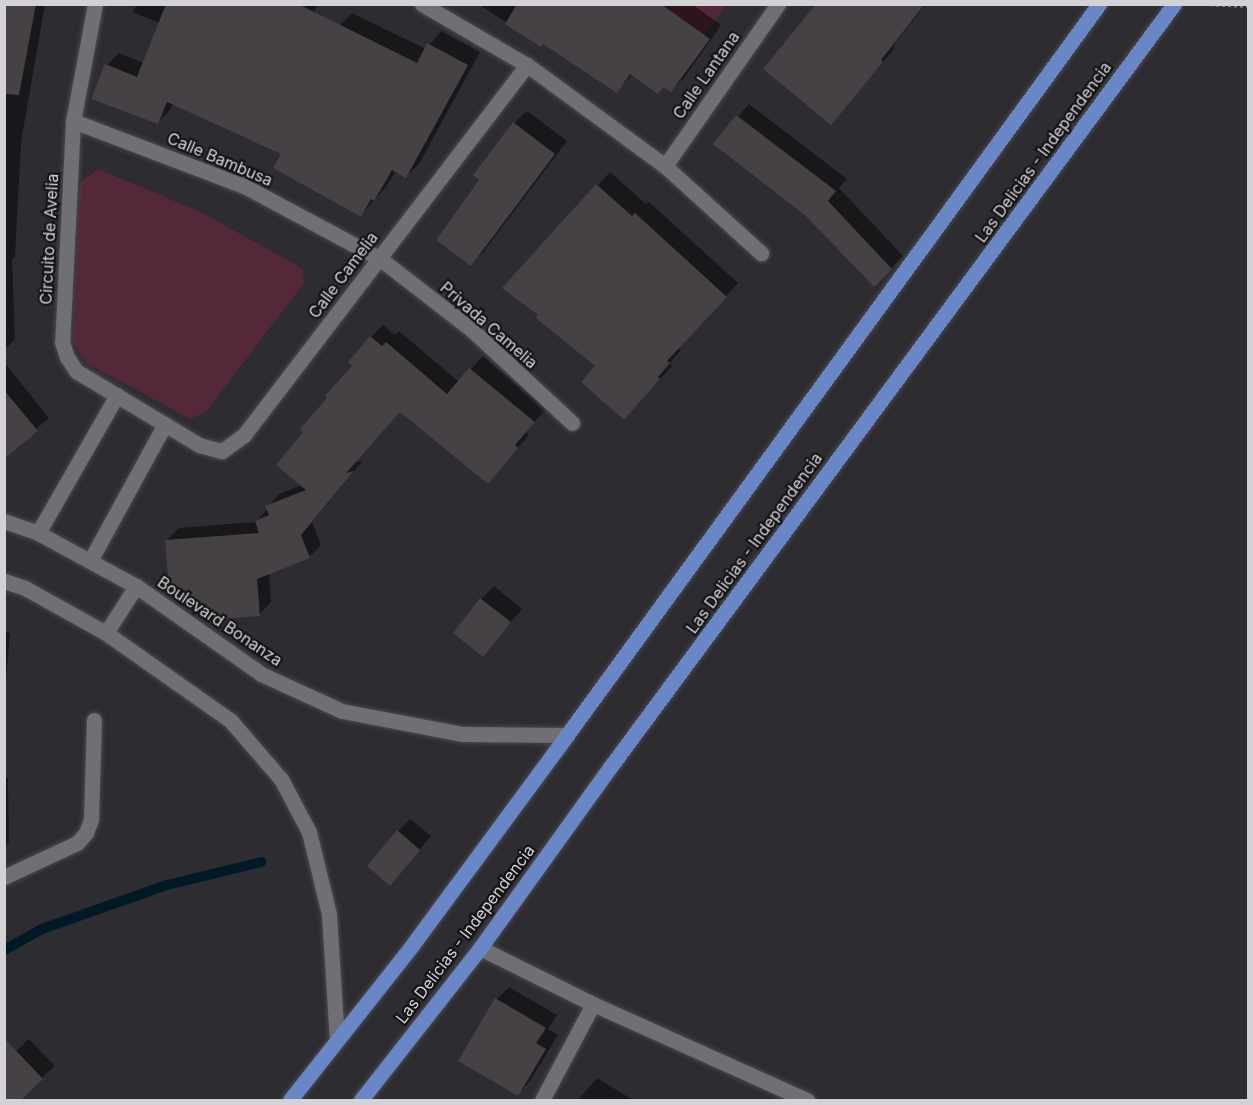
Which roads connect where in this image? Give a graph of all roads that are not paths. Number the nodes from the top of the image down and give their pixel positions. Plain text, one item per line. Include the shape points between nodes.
1 (95, 4) edge
2 (422, 4) edge
3 (778, 4) edge
4 (1099, 4) edge
5 (1174, 4) edge
6 (527, 65) junction
7 (73, 121) junction
8 (664, 166) junction
9 (761, 253) dead end
10 (379, 258) junction
11 (117, 395) junction
12 (572, 423) dead end
13 (165, 424) junction
14 (4, 521) edge
15 (38, 533) junction
16 (90, 561) junction
17 (4, 580) edge
18 (136, 586) junction
19 (106, 633) junction
20 (94, 720) dead end
21 (567, 735) junction
22 (4, 877) edge
23 (480, 948) junction
24 (593, 1005) junction
25 (337, 1040) junction
26 (290, 1101) edge
27 (361, 1101) edge
28 (542, 1101) edge
29 (807, 1101) edge

1 - 7 street, Circuito de Avelia
2 - 6 street
3 - 8 street, Calle Lantana
4 - 21 main road
5 - 23 main road, Las Delicias - Independencia
6 - 8 street
6 - 10 street, Calle Camelia
7 - 10 street, Calle Bambusa via 244,186
7 - 11 street, Circuito de Avelia via 62,342 76,370
8 - 9 street
10 - 12 street, Privada Camelia via 471,329
10 - 13 street, Calle Camelia via 244,435 222,451 199,445
11 - 13 street, Circuito de Avelia
11 - 15 street
13 - 16 street
14 - 15 street, Boulevard Bonanza
15 - 16 street, Boulevard Bonanza
16 - 18 street, Boulevard Bonanza
17 - 19 street
18 - 19 street
18 - 21 street, Boulevard Bonanza via 261,674 342,711 463,734
19 - 25 street via 230,720 280,779 309,832 329,914
20 - 22 street via 91,819 86,833 77,843
21 - 25 main road
23 - 24 street
23 - 27 main road, Las Delicias - Independencia
24 - 28 street
24 - 29 street
25 - 26 main road

